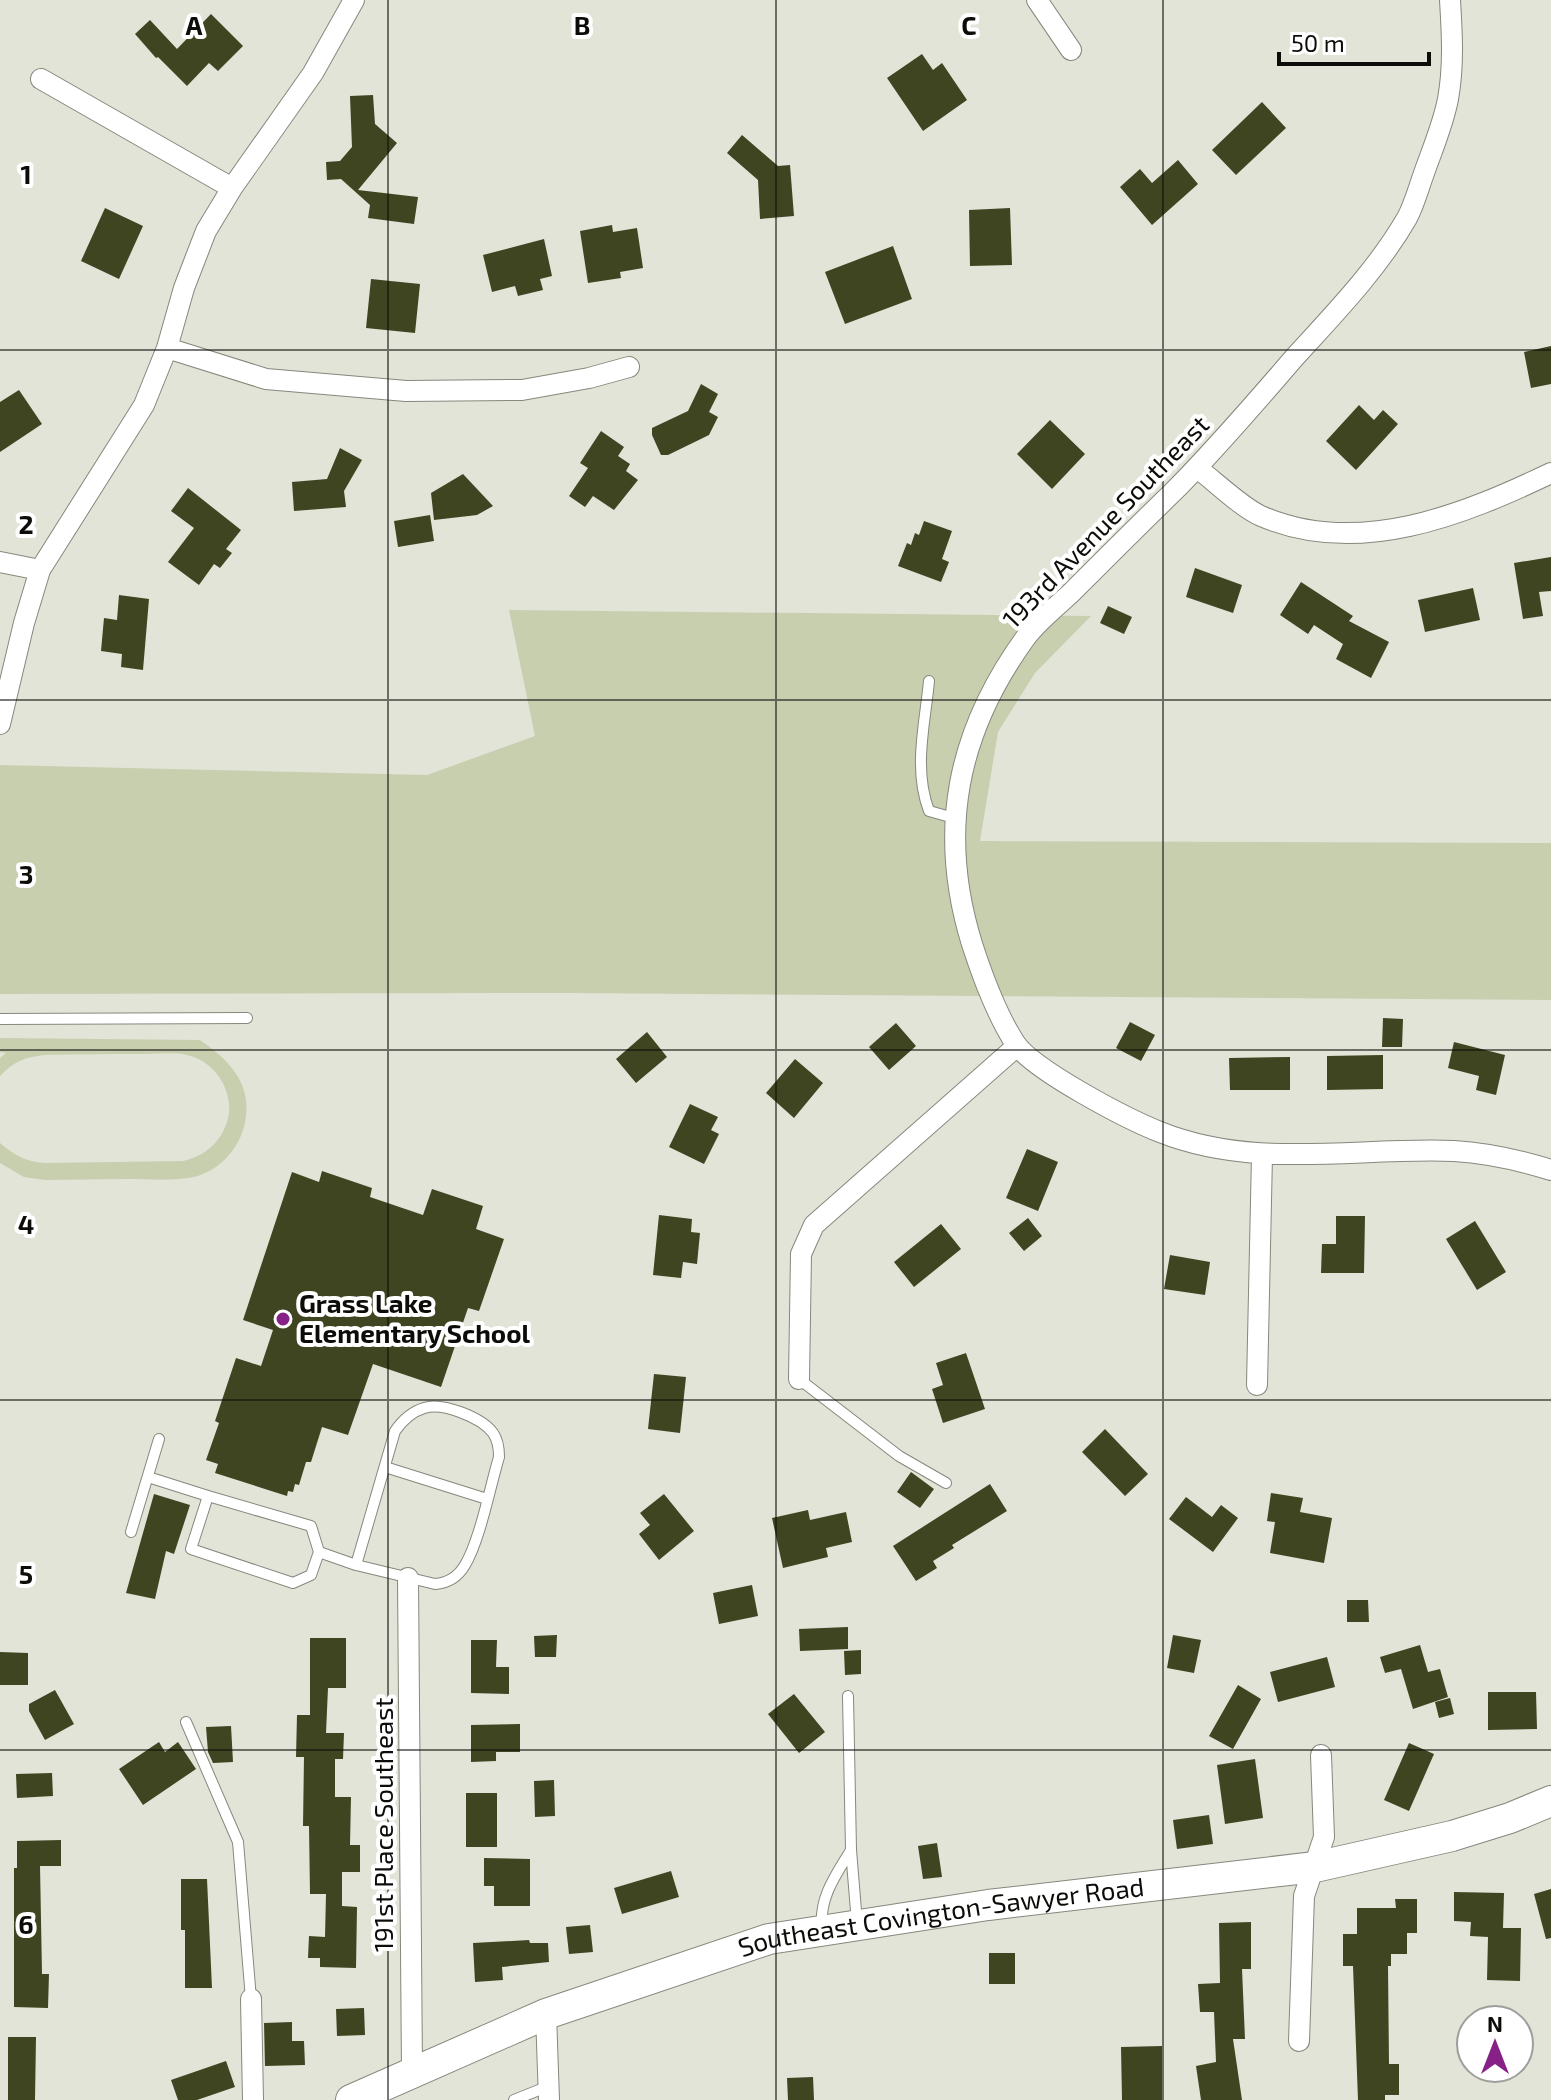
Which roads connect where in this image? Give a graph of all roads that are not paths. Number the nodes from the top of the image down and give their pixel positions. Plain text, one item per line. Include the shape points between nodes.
1 (354, 0) edge
2 (1037, 0) edge
3 (1450, 0) edge
4 (1071, 50) dead end
5 (41, 79) dead end
6 (232, 188) junction
7 (167, 348) junction
8 (629, 367) dead end
9 (1197, 468) junction
10 (1551, 473) edge
11 (0, 562) edge
12 (40, 570) junction
13 (929, 681) dead end
14 (0, 724) edge
15 (954, 818) junction
16 (247, 1018) dead end
17 (0, 1019) edge
18 (1017, 1046) junction
19 (1262, 1155) junction
20 (1551, 1170) edge
21 (799, 1379) joint
22 (1257, 1385) dead end
23 (159, 1439) dead end
24 (385, 1467) junction
25 (148, 1477) junction
26 (946, 1483) dead end
27 (208, 1496) junction
28 (487, 1499) junction
29 (131, 1532) dead end
30 (319, 1552) junction
31 (356, 1565) junction
32 (408, 1578) junction
33 (848, 1696) dead end
34 (186, 1722) dead end
35 (1321, 1755) dead end
36 (1551, 1801) edge
37 (851, 1850) junction
38 (1315, 1867) junction
39 (857, 1925) junction
40 (822, 1931) junction
41 (251, 1999) joint
42 (546, 2014) junction
43 (1299, 2041) dead end
44 (412, 2072) junction
45 (549, 2093) edge
46 (253, 2100) edge
47 (351, 2100) edge
48 (514, 2100) edge

1 - 6 street via 313,73
2 - 4 street
3 - 9 street, 193rd Avenue Southeast via 1449,95 1408,215 1364,280
5 - 6 street
6 - 7 street via 206,231
7 - 8 street via 266,379 406,391 522,390
7 - 12 street via 144,405
9 - 10 street via 1259,515 1308,530 1361,535 1443,518
9 - 15 street, 193rd Avenue Southeast via 1028,635 982,711 959,782
11 - 12 street
12 - 14 street
13 - 15 lane via 920,763 925,800 929,811
15 - 18 street, 193rd Avenue Southeast via 960,899 970,937 981,973
16 - 17 lane
18 - 19 street, 193rd Avenue Southeast via 1078,1090 1161,1133
18 - 21 street via 814,1225 801,1254
19 - 20 street, 193rd Avenue Southeast via 1455,1151 1514,1158
19 - 22 street
21 - 26 lane via 899,1456
23 - 25 lane
24 - 28 lane
24 - 28 lane via 400,1423 426,1407 439,1407 473,1418 493,1433 499,1457
24 - 31 lane
25 - 27 lane
25 - 29 lane
27 - 30 lane via 311,1526
27 - 30 lane via 191,1549 293,1583 311,1575
28 - 32 lane via 472,1549 455,1577 435,1584
30 - 31 lane
31 - 32 lane
32 - 44 street, 191st Place Southeast
33 - 37 lane
34 - 41 lane via 238,1842
35 - 38 street via 1324,1837
36 - 38 street, Southeast Covington-Sawyer Road via 1452,1836
37 - 39 lane
37 - 40 lane via 827,1891 820,1912
38 - 39 street, Southeast Covington-Sawyer Road
38 - 43 street via 1304,1896
39 - 40 street, Southeast Covington-Sawyer Road
40 - 42 street, Southeast Covington-Sawyer Road via 769,1939
41 - 46 street
42 - 44 street, Southeast Covington-Sawyer Road
42 - 45 street
44 - 47 street, Southeast Covington-Sawyer Road
45 - 48 lane

